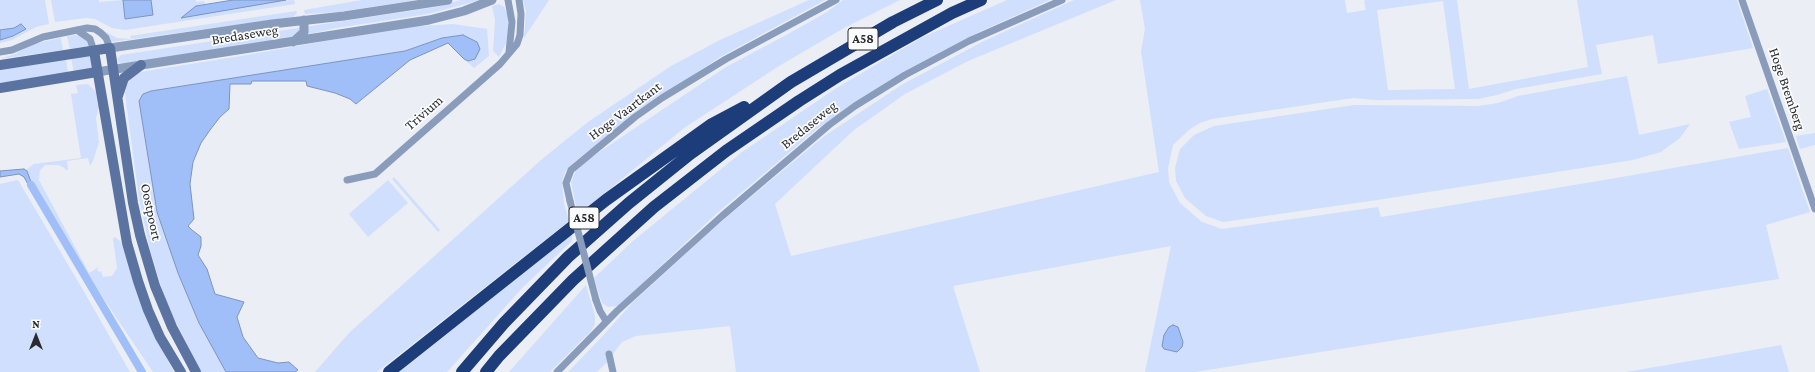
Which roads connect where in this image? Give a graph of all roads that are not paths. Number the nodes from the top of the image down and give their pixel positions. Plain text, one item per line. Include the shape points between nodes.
1 (448, 0) edge
2 (492, 0) edge
3 (508, 0) edge
4 (519, 0) edge
5 (836, 0) edge
6 (937, 0) edge
7 (982, 0) edge
8 (1062, 0) edge
9 (1742, 0) edge
10 (304, 20) junction
11 (77, 30) junction
12 (293, 42) junction
13 (110, 48) junction
14 (94, 51) junction
15 (0, 52) edge
16 (509, 52) junction
17 (0, 65) edge
18 (141, 65) junction
19 (113, 70) junction
20 (97, 72) junction
21 (791, 82) junction
22 (0, 88) edge
23 (117, 98) junction
24 (347, 180) dead end
25 (1815, 209) edge
26 (606, 321) junction
27 (609, 354) dead end
28 (181, 372) edge
29 (196, 372) edge
30 (389, 372) edge
31 (462, 372) edge
32 (486, 372) edge
33 (557, 372) edge
34 (613, 372) edge

1 - 10 street, Bredaseweg
2 - 12 street, Bredaseweg via 464,11 429,20
3 - 16 street via 512,22
4 - 16 street, Trivium via 520,34 517,44
5 - 26 street, Hoge Vaartkant, bridge via 719,63 662,98 571,170 566,183 570,202 596,300
6 - 21 highway, A58 via 893,22
7 - 32 highway, A58 via 952,13 840,75 726,151 654,207 573,280
8 - 26 street, Bredaseweg via 969,41 905,75 855,106 722,216
9 - 25 street, Hoge Bremberg
10 - 12 street via 304,32
10 - 13 street, Bredaseweg
11 - 13 street via 95,29 106,38
11 - 14 street via 90,39
11 - 15 street via 43,36 12,50
12 - 18 street, Bredaseweg
13 - 14 main road, Bredaseweg
13 - 19 main road, Oostpoort
14 - 17 main road, Bredaseweg
14 - 20 main road, Oostpoort
16 - 24 street, Trivium via 500,64 375,174
18 - 19 street, Bredaseweg
18 - 23 main road via 124,78
19 - 20 street, Bredaseweg
19 - 23 main road, Oostpoort
20 - 22 main road, Bredaseweg
20 - 28 main road, Oostpoort via 129,251 148,310 160,337
21 - 30 highway, A58 via 712,124 685,143 606,200
21 - 31 highway, A58 via 690,154 568,256 504,323
23 - 29 main road, Oostpoort via 134,203 155,286 172,327
26 - 33 street, Bredaseweg
27 - 34 street

